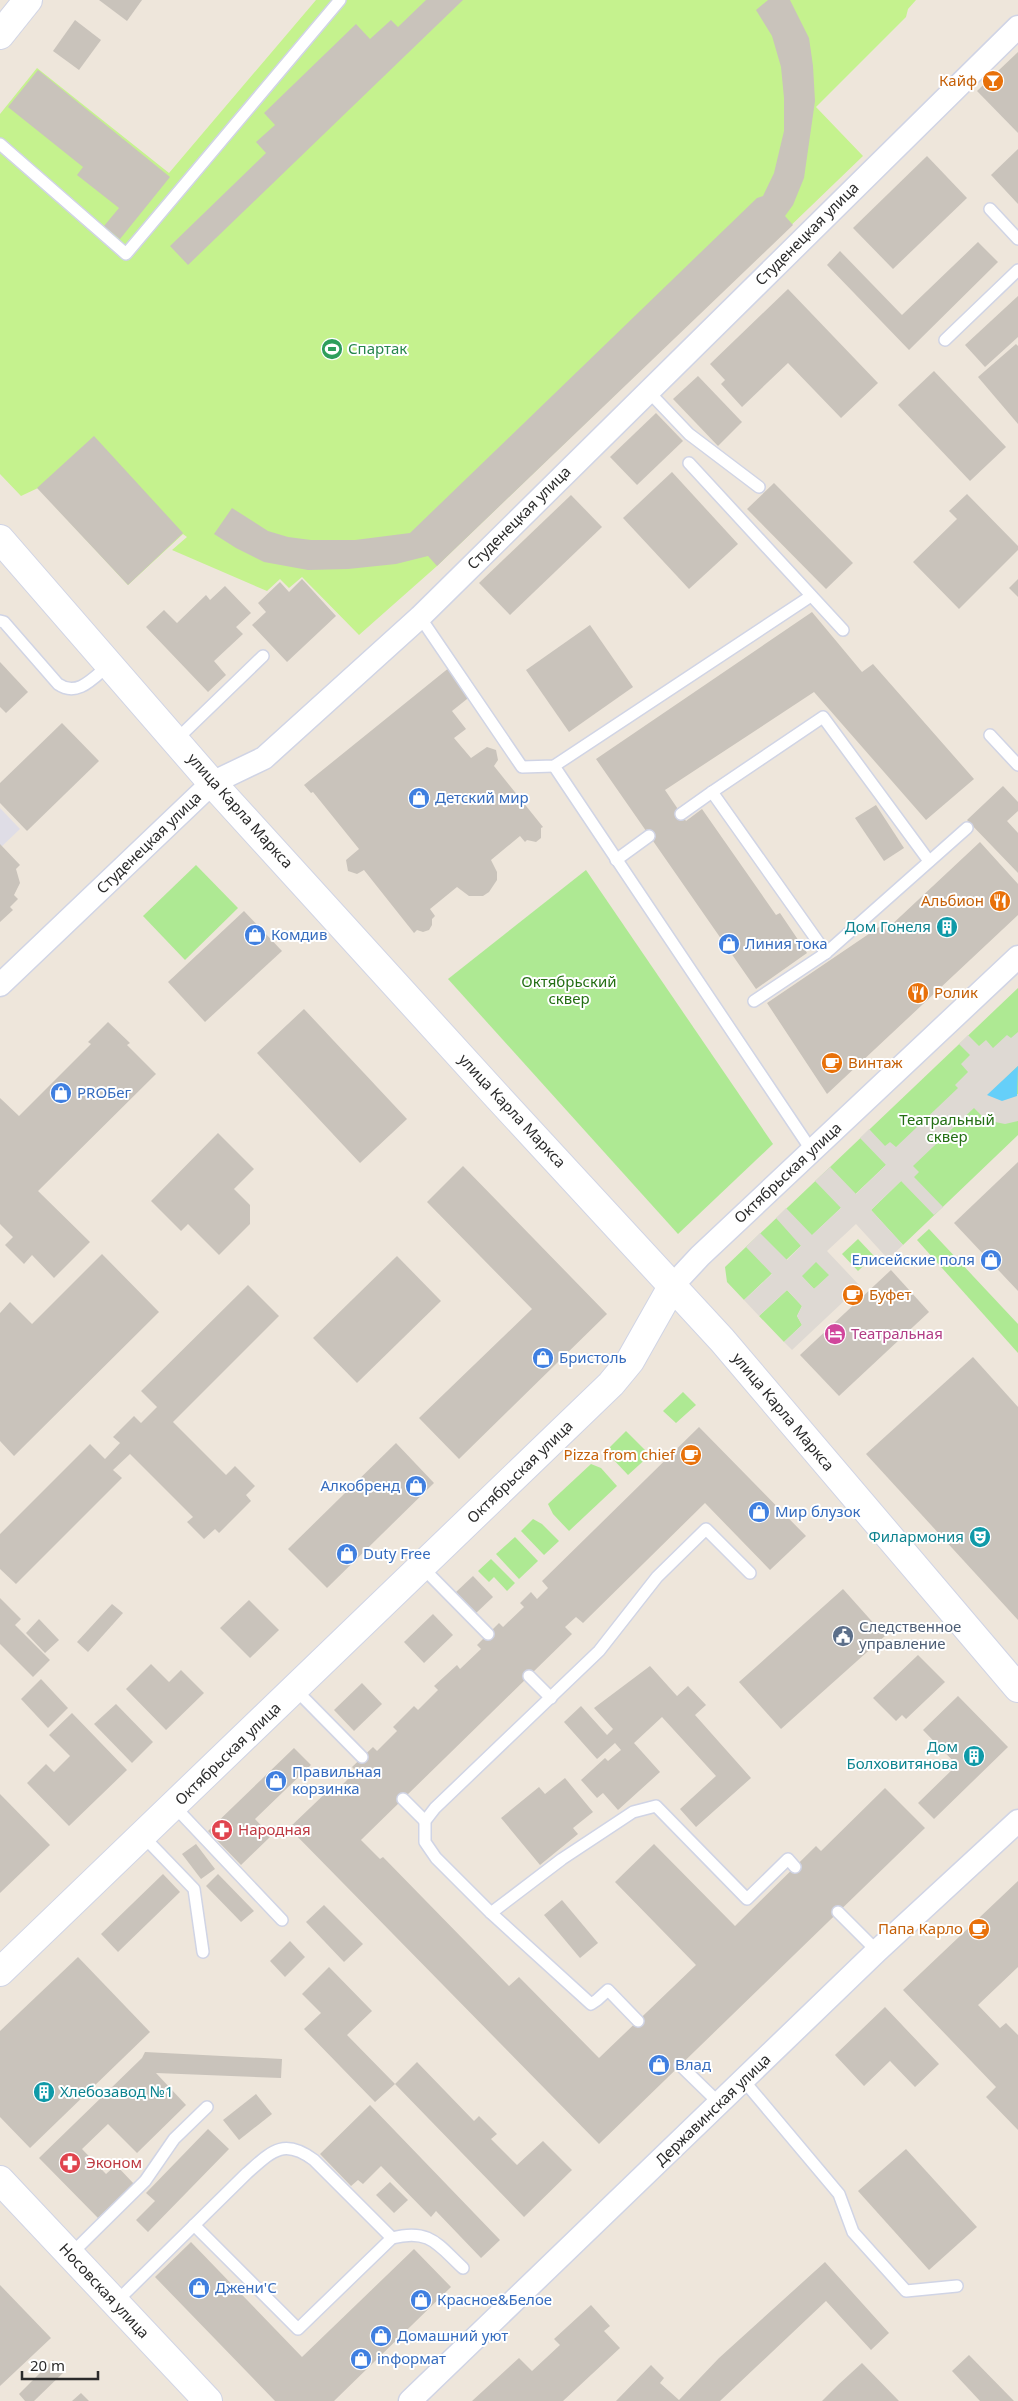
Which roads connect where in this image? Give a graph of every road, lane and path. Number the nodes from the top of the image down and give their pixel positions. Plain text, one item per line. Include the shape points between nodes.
1 (28, 0) edge
2 (340, 0) edge
3 (1018, 27) edge
4 (0, 35) edge
5 (0, 144) edge
6 (990, 209) dead end
7 (1017, 237) edge
8 (1018, 270) edge
9 (945, 340) dead end
10 (648, 391) junction
11 (689, 463) dead end
12 (759, 487) dead end
13 (0, 539) edge
14 (812, 596) junction
15 (420, 617) junction
16 (0, 621) edge
17 (843, 630) dead end
18 (262, 656) dead end
19 (110, 664) junction
20 (990, 735) dead end
21 (176, 740) junction
22 (1018, 765) edge
23 (554, 766) junction
24 (212, 783) junction
25 (712, 792) junction
26 (681, 814) dead end
27 (967, 828) dead end
28 (649, 836) dead end
29 (616, 860) junction
30 (929, 861) junction
31 (826, 953) junction
32 (1018, 957) edge
33 (0, 985) edge
34 (754, 1001) dead end
35 (812, 1151) junction
36 (673, 1285) junction
37 (422, 1566) junction
38 (750, 1573) dead end
39 (488, 1634) dead end
40 (529, 1676) dead end
41 (1018, 1688) edge
42 (295, 1689) junction
43 (551, 1698) junction
44 (362, 1758) dead end
45 (403, 1799) dead end
46 (174, 1806) junction
47 (425, 1821) junction
48 (1018, 1821) edge
49 (143, 1836) junction
50 (795, 1867) dead end
51 (838, 1912) dead end
52 (492, 1913) junction
53 (282, 1920) dead end
54 (877, 1951) junction
55 (203, 1952) dead end
56 (0, 1972) edge
57 (638, 2021) dead end
58 (680, 2065) dead end
59 (744, 2081) junction
60 (720, 2104) junction
61 (206, 2107) dead end
62 (0, 2180) edge
63 (194, 2225) junction
64 (392, 2238) junction
65 (70, 2255) junction
66 (463, 2268) dead end
67 (957, 2286) dead end
68 (115, 2303) junction
69 (208, 2401) edge
70 (410, 2401) edge

1 - 4 main road
2 - 5 lane via 126,254
3 - 10 street, Студенецкая улица
6 - 7 lane
8 - 9 lane
10 - 12 lane via 690,434
10 - 15 street, Студенецкая улица
11 - 14 lane
13 - 19 main road, улица Карла Маркса
14 - 17 lane
14 - 23 lane
15 - 23 lane via 522,767
15 - 24 street, Студенецкая улица via 264,758
16 - 19 lane via 66,690 82,686
18 - 21 lane
19 - 21 main road, улица Карла Маркса
20 - 22 lane
21 - 24 main road, улица Карла Маркса
23 - 29 lane
24 - 33 street, Студенецкая улица
24 - 36 main road, улица Карла Маркса
25 - 26 lane
25 - 30 lane via 823,717
25 - 31 lane
27 - 30 lane
28 - 29 lane
29 - 35 lane
30 - 31 lane
31 - 34 lane
32 - 35 street, Октябрьская улица
35 - 36 street, Октябрьская улица
36 - 37 main road, Октябрьская улица via 630,1361 612,1384
36 - 41 main road, улица Карла Маркса
37 - 39 lane
37 - 42 main road, Октябрьская улица
38 - 43 lane via 706,1529 657,1577 600,1651
40 - 43 lane
42 - 44 lane
42 - 46 main road, Октябрьская улица
43 - 47 lane
45 - 47 lane
46 - 49 main road, Октябрьская улица
46 - 53 lane
47 - 52 lane via 425,1842 436,1858
48 - 54 street, Державинская улица
49 - 55 lane via 194,1889
49 - 56 main road, Октябрьская улица
50 - 52 lane via 788,1859 747,1899 656,1806 645,1807 562,1859
51 - 54 lane
52 - 57 lane via 590,2004 608,1990
54 - 59 street, Державинская улица
58 - 60 lane
59 - 60 street, Державинская улица
59 - 67 lane via 839,2194 853,2232 906,2291
60 - 70 street, Державинская улица
61 - 65 lane via 174,2138 146,2181
62 - 65 main road, Носовская улица
63 - 64 lane via 267,2156 285,2147 301,2150 314,2160
63 - 64 lane via 298,2329
63 - 68 lane
64 - 66 lane via 408,2234 429,2237
65 - 68 main road, Носовская улица
68 - 69 main road, Носовская улица

